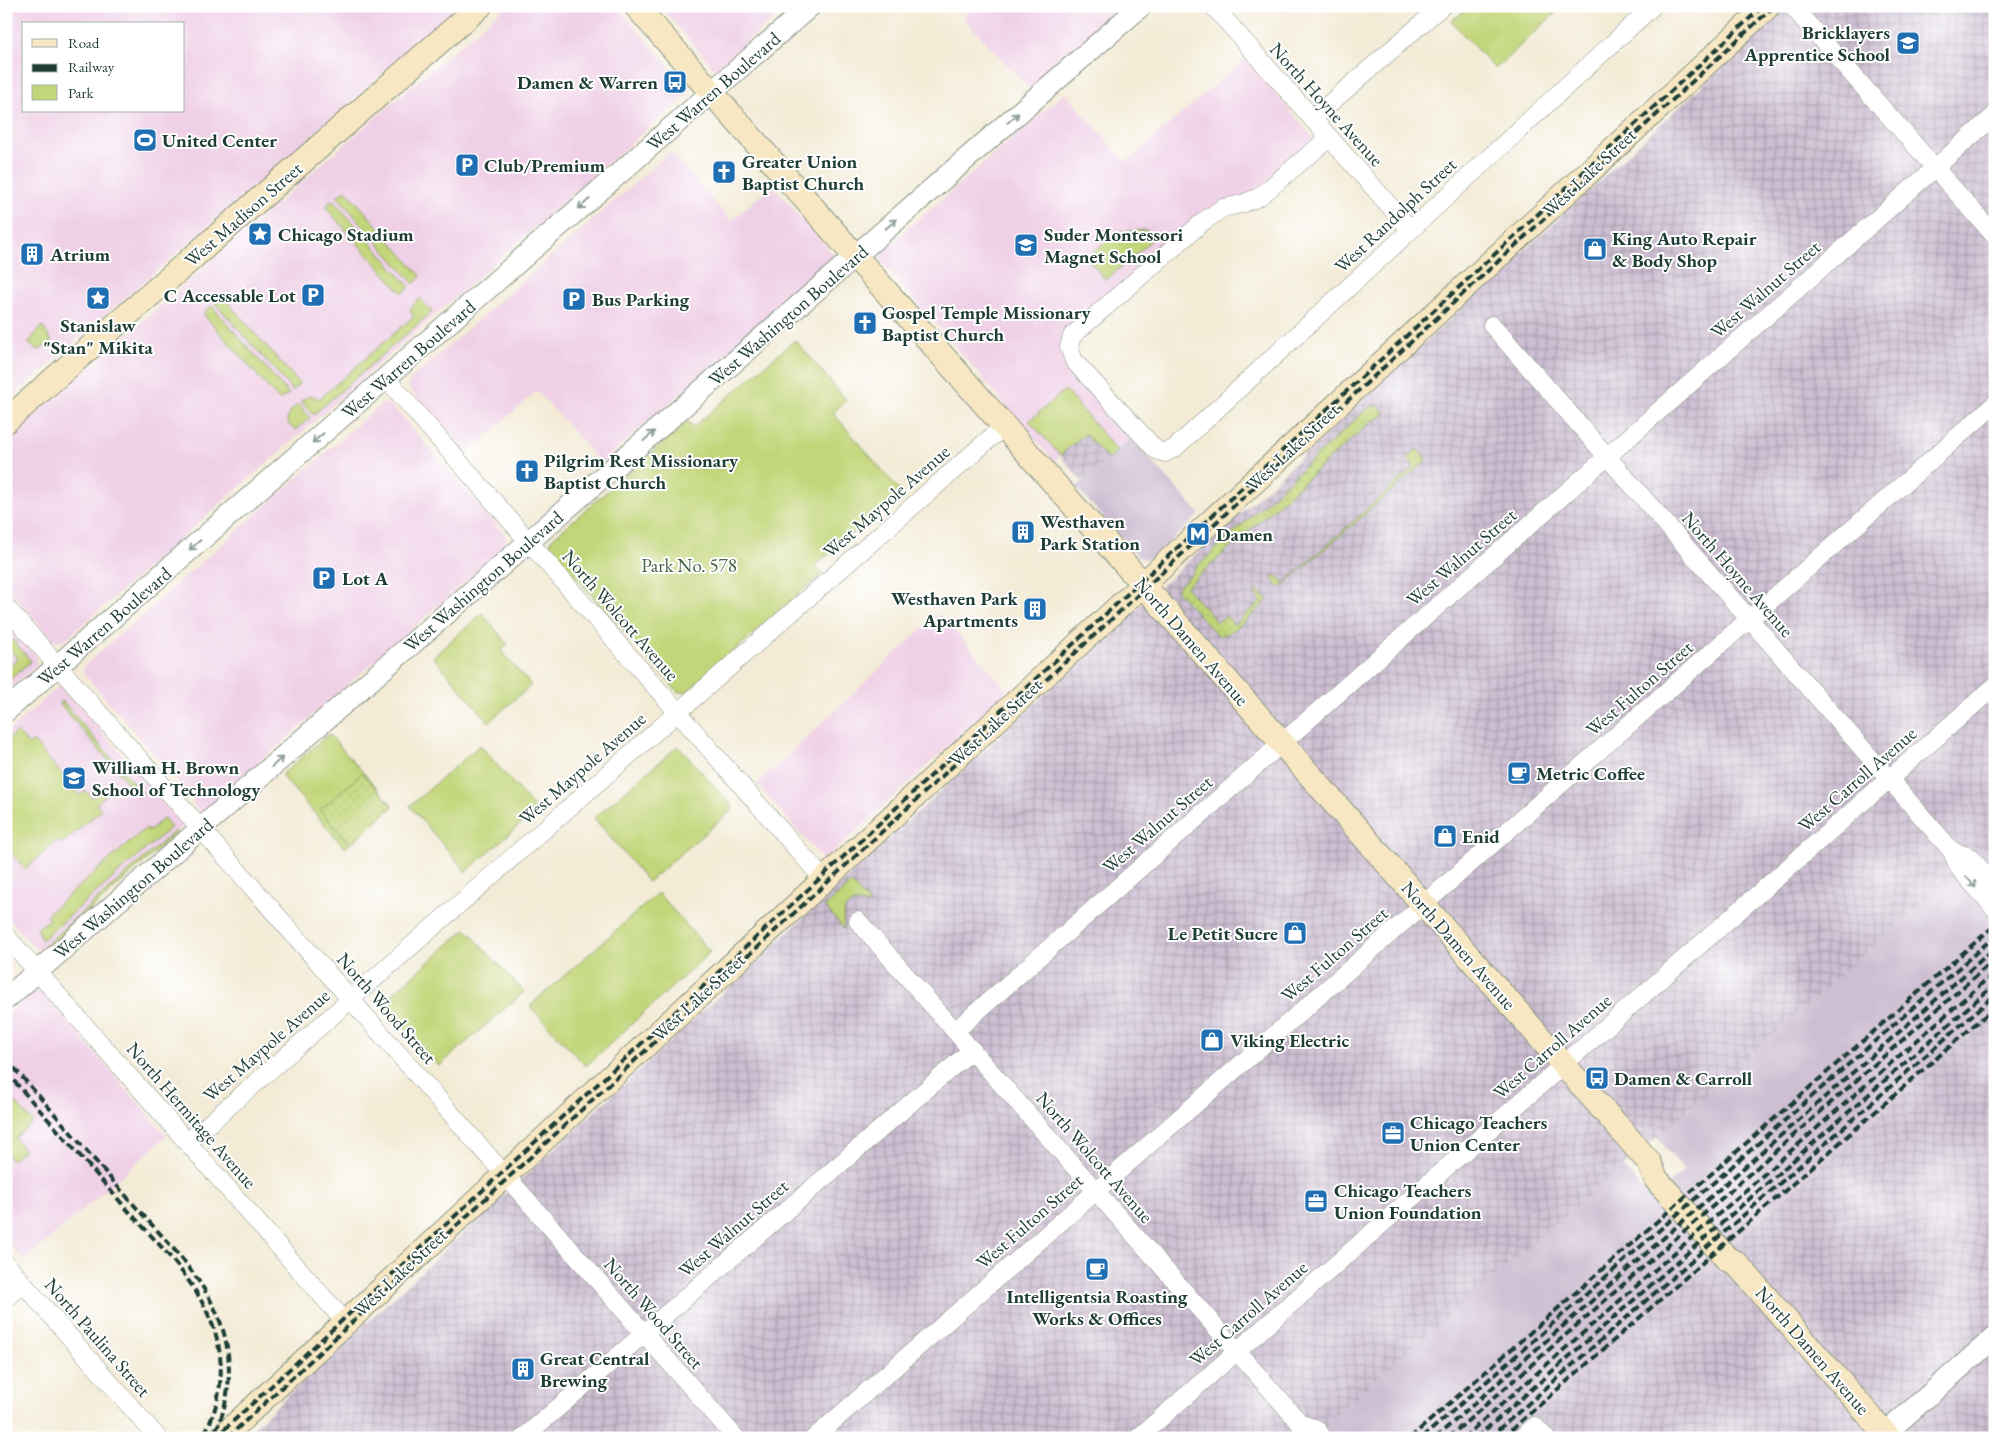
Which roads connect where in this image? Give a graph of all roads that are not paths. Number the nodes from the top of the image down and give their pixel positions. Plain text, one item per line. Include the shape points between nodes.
1 (480, 6) edge
2 (636, 6) edge
3 (810, 6) edge
4 (1141, 6) edge
5 (1213, 6) edge
6 (1442, 6) edge
7 (1653, 6) edge
8 (1768, 6) edge
9 (1792, 6) edge
10 (712, 92) junction
11 (1995, 115) edge
12 (1312, 119) junction
13 (1329, 138) junction
14 (1934, 168) junction
15 (1410, 228) junction
16 (1995, 236) edge
17 (854, 256) junction
18 (1492, 325) dead end
19 (386, 378) junction
20 (1995, 404) edge
21 (6, 421) edge
22 (1004, 426) junction
23 (1607, 457) junction
24 (528, 542) junction
25 (1143, 585) junction
26 (6, 607) edge
27 (1749, 620) junction
28 (58, 666) junction
29 (1995, 686) edge
30 (6, 711) edge
31 (678, 713) junction
32 (1281, 743) junction
33 (1889, 779) junction
34 (201, 828) junction
35 (1952, 851) junction
36 (824, 880) junction
37 (1995, 886) edge
38 (1423, 905) junction
39 (1995, 909) edge
40 (858, 921) dead end
41 (6, 936) edge
42 (38, 971) junction
43 (6, 999) edge
44 (351, 999) junction
45 (955, 1031) junction
46 (972, 1050) junction
47 (1563, 1064) junction
48 (188, 1142) junction
49 (505, 1175) junction
50 (1096, 1191) junction
51 (6, 1264) edge
52 (23, 1284) junction
53 (6, 1299) edge
54 (346, 1322) junction
55 (644, 1333) junction
56 (1995, 1337) edge
57 (1237, 1351) junction
58 (1303, 1430) edge
59 (1540, 1432) edge
60 (1885, 1436) edge
61 (158, 1438) edge
62 (221, 1438) edge
63 (523, 1438) edge
64 (736, 1438) edge
65 (814, 1438) edge
66 (1138, 1438) edge
67 (1323, 1438) edge
68 (1521, 1438) edge

1 - 21 main road, West Madison Street
2 - 10 main road, North Damen Avenue
3 - 10 street, West Warren Boulevard
17 -> 4 street, West Washington Boulevard
5 - 12 street, North Hoyne Avenue
6 - 12 street
7 - 15 street, West Randolph Street
8 - 25 main road, West Lake Street
9 - 14 street
10 - 17 main road, North Damen Avenue
10 -> 19 street, West Warren Boulevard
11 - 14 street, West Walnut Street
12 - 13 street, North Hoyne Avenue
13 - 15 street, North Hoyne Avenue
13 - 15 street, West Randolph Street via 1259,197 1222,208 1204,221 1072,336 1069,348 1074,361 1156,450 1164,453 1175,448
14 - 16 street
14 - 23 street, West Walnut Street
17 - 22 main road, North Damen Avenue
24 -> 17 street, West Washington Boulevard
18 - 23 street, North Hoyne Avenue
19 - 24 street, North Wolcott Avenue
19 -> 28 street, West Warren Boulevard
20 - 27 street, West Fulton Street
22 - 25 main road, North Damen Avenue
22 - 31 street, West Maypole Avenue
23 - 27 street, North Hoyne Avenue
23 - 32 street, West Walnut Street
24 - 31 street, North Wolcott Avenue
34 -> 24 street, West Washington Boulevard
25 - 32 main road, North Damen Avenue
25 - 36 main road, West Lake Street
26 - 28 street, North Wood Street
27 - 33 street, North Hoyne Avenue
27 - 38 street, West Fulton Street
28 - 30 street, West Warren Boulevard
28 - 34 street, North Wood Street
29 - 33 street, West Carroll Avenue
31 - 36 street, North Wolcott Avenue
31 - 44 street, West Maypole Avenue
32 - 38 main road, North Damen Avenue
32 - 45 street, West Walnut Street
33 - 35 street, North Hoyne Avenue
33 - 47 street, West Carroll Avenue
34 - 42 street, West Washington Boulevard
34 - 44 street, North Wood Street
35 - 37 street, North Hoyne Avenue via 1970,858
35 -> 39 street, North Hoyne Avenue via 1959,868
36 - 49 main road, West Lake Street
38 - 47 main road, North Damen Avenue
38 - 50 street, West Fulton Street
40 - 45 street, North Wolcott Avenue
41 - 42 street, North Hermitage Avenue
42 - 43 street, West Washington Boulevard
42 - 48 street, North Hermitage Avenue
44 - 48 street, West Maypole Avenue
44 - 49 street, North Wood Street
45 - 46 street, North Wolcott Avenue
46 - 50 street, North Wolcott Avenue
46 - 55 street, West Walnut Street
47 - 57 street, West Carroll Avenue
47 - 60 main road, North Damen Avenue via 1649,1162 1656,1179 1727,1259 1736,1263
48 - 54 street, North Hermitage Avenue
49 - 54 main road, West Lake Street
49 - 55 street, North Wood Street
50 - 57 street, North Wolcott Avenue
50 - 65 street, West Fulton Street
51 - 52 street, North Paulina Street
52 - 53 street
52 - 61 street, North Paulina Street
54 - 62 main road, West Lake Street
55 - 63 street, West Walnut Street
55 - 64 street, North Wood Street
56 - 60 street
57 - 58 street, North Wolcott Avenue
57 - 66 street, West Carroll Avenue
58 - 67 street, North Wolcott Avenue via 1317,1430
59 - 68 street

